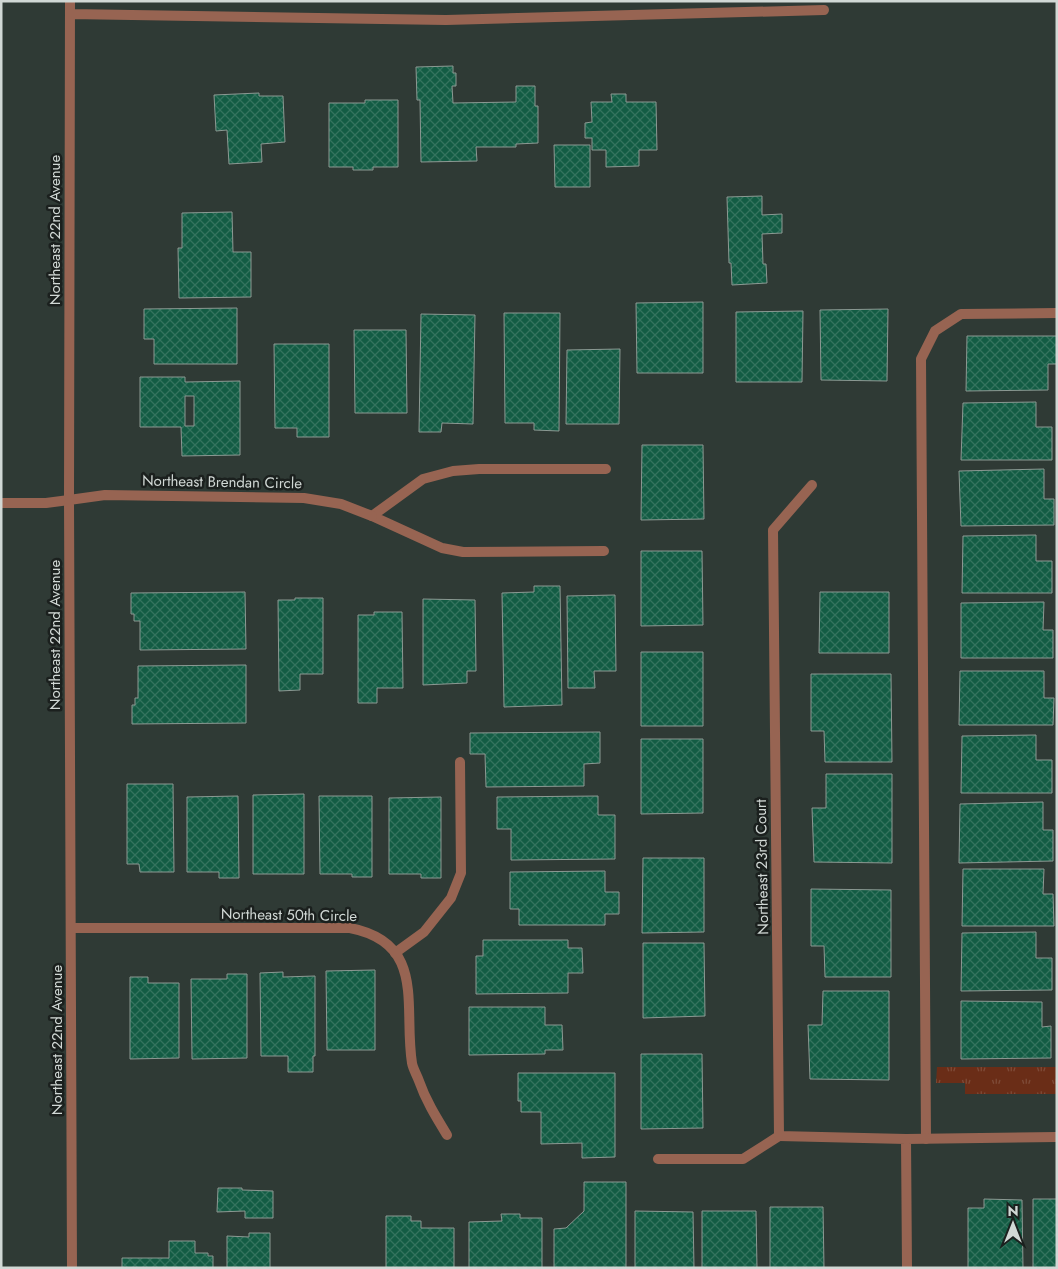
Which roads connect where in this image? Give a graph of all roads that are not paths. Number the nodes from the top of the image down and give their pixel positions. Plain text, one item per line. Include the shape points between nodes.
1 (70, 1) edge
2 (824, 10) dead end
3 (70, 14) junction
4 (1057, 313) edge
5 (606, 469) dead end
6 (812, 485) dead end
7 (69, 500) junction
8 (1, 503) edge
9 (372, 516) junction
10 (604, 551) dead end
11 (460, 762) dead end
12 (72, 928) junction
13 (395, 953) junction
14 (447, 1136) dead end
15 (780, 1136) junction
16 (1057, 1137) edge
17 (906, 1138) junction
18 (926, 1138) junction
19 (658, 1159) dead end
20 (72, 1268) edge
21 (907, 1268) edge

1 - 3 street, Northeast 22nd Avenue
2 - 3 street via 446,20
3 - 7 street, Northeast 22nd Avenue
4 - 18 street via 961,314 935,331 921,359
5 - 9 street via 453,471 423,479
6 - 15 street, Northeast 23rd Court via 774,530
7 - 8 street, Northeast Brendan Circle
7 - 9 street, Northeast Brendan Circle via 105,495 304,498 341,504
7 - 12 street, Northeast 22nd Avenue
9 - 10 street, Northeast Brendan Circle via 442,548 463,552
11 - 13 street via 461,873 451,898 424,932
12 - 13 street, Northeast 50th Circle via 350,928 366,931
12 - 20 street, Northeast 22nd Avenue
13 - 14 street, Northeast 50th Circle via 405,969 409,987 412,1064 428,1104
15 - 17 street
15 - 19 street via 743,1159
16 - 18 street
17 - 18 street
17 - 21 street

